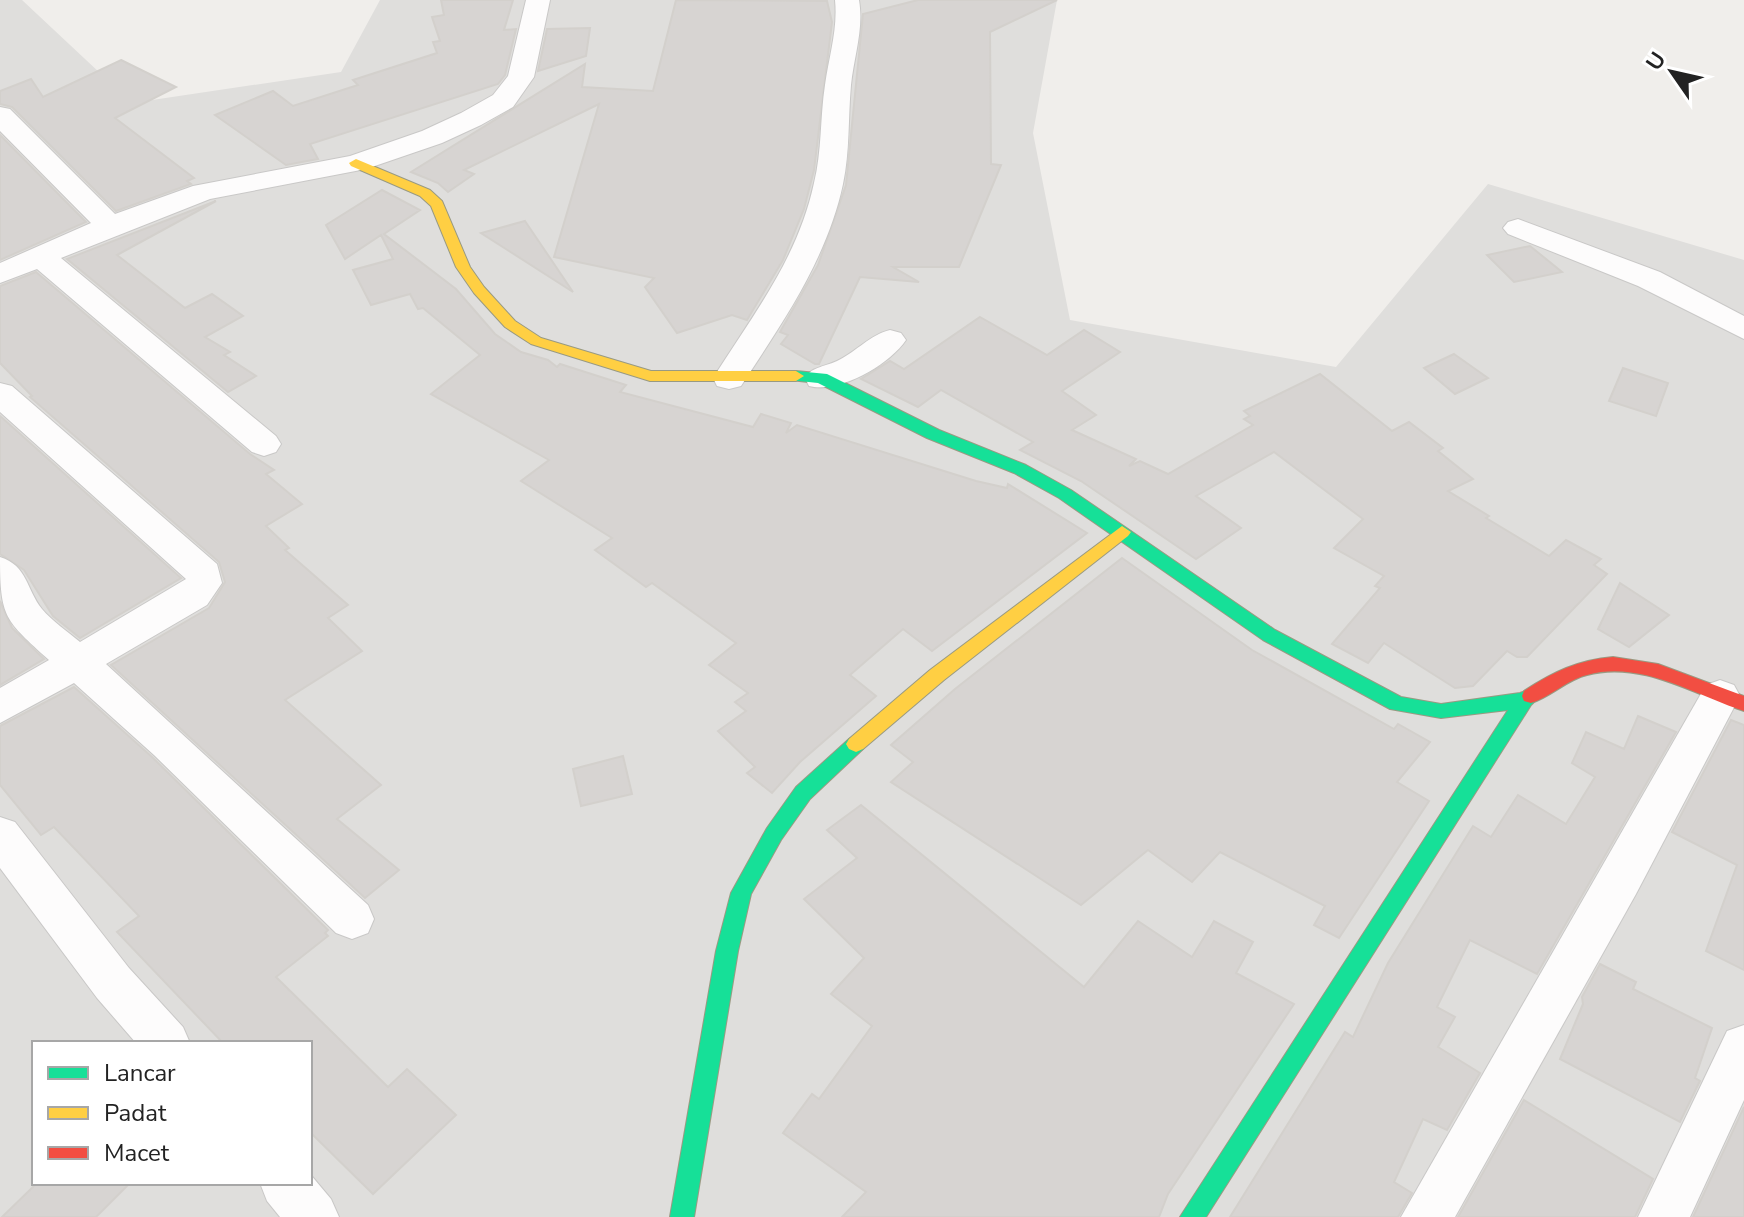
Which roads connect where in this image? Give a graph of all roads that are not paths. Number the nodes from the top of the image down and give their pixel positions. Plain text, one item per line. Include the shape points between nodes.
1 (538, 0) edge
2 (847, 0) edge
3 (0, 115) edge
4 (356, 163) junction
5 (110, 226) junction
6 (1518, 228) dead end
7 (40, 256) junction
8 (0, 274) edge
9 (1744, 329) edge
10 (890, 340) dead end
11 (729, 378) junction
12 (821, 378) junction
13 (0, 394) edge
14 (264, 444) dead end
15 (1122, 532) junction
16 (0, 571) edge
17 (76, 664) junction
18 (1524, 700) junction
19 (1732, 700) edge
20 (0, 707) edge
21 (0, 835) edge
22 (352, 919) dead end
23 (164, 1041) edge
24 (1744, 1047) edge
25 (287, 1185) edge
26 (313, 1217) edge
27 (682, 1217) edge
28 (1192, 1217) edge
29 (1427, 1217) edge
30 (1664, 1217) edge

1 - 4 street via 521,77 503,101 432,137
2 - 11 street via 850,24 818,226 795,280
3 - 5 street
4 - 5 street via 203,192
4 - 11 street via 417,189 437,204 463,267 479,290 510,324 536,341 650,376
5 - 7 street
6 - 9 street via 1649,279
7 - 8 street
7 - 14 street
10 - 12 street via 850,368
11 - 12 street
12 - 15 street via 933,434 1020,469
13 - 17 street via 204,574 202,590
15 - 18 street via 1269,635 1373,694 1441,711
15 - 27 street via 853,746 803,793 774,834 741,893 727,951
16 - 17 street via 26,617
17 - 20 street
17 - 22 street via 168,743
18 - 19 street via 1570,672 1608,665 1653,670
18 - 28 street
19 - 29 street via 1620,881
21 - 23 street
24 - 30 street
25 - 26 street

